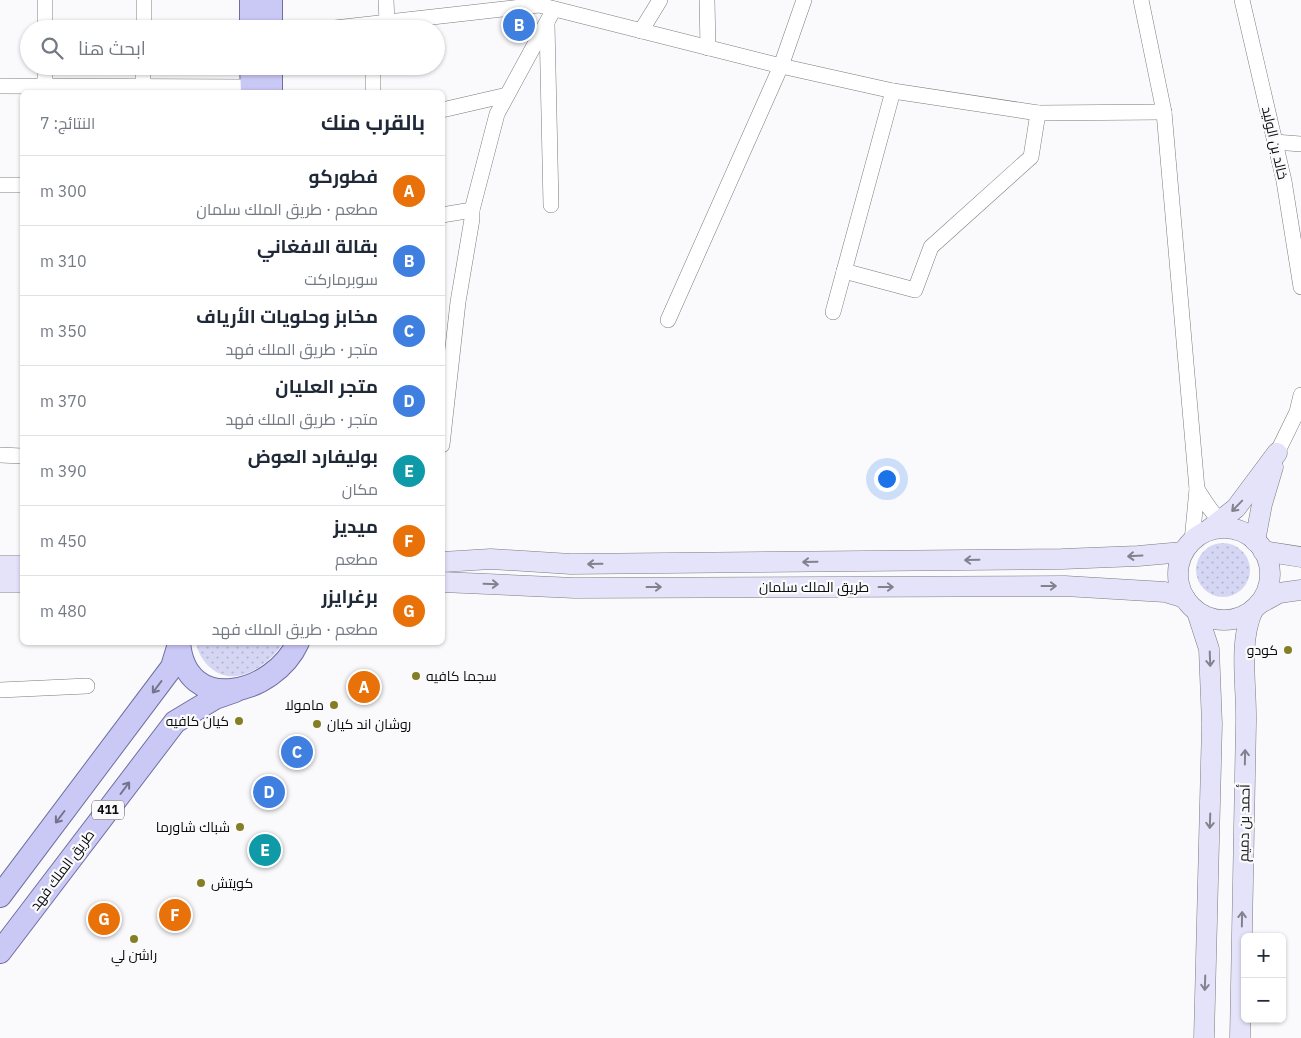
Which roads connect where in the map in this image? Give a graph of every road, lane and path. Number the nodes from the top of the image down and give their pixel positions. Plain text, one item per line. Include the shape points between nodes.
1 (45, 0) edge
2 (144, 0) edge
3 (251, 0) edge
4 (271, 0) edge
5 (386, 0) edge
6 (660, 0) edge
7 (707, 0) edge
8 (804, 0) edge
9 (1141, 0) edge
10 (1242, 0) edge
11 (502, 4) edge
12 (550, 15) junction
13 (45, 20) edge
14 (144, 20) edge
15 (251, 20) edge
16 (271, 20) edge
17 (380, 20) edge
18 (408, 20) edge
19 (641, 31) junction
20 (708, 48) junction
21 (781, 66) junction
22 (45, 75) edge
23 (143, 75) edge
24 (264, 75) edge
25 (373, 75) edge
26 (256, 85) edge
27 (0, 86) edge
28 (45, 86) junction
29 (143, 86) junction
30 (373, 90) edge
31 (893, 91) junction
32 (507, 96) junction
33 (445, 109) edge
34 (1164, 112) junction
35 (1038, 113) junction
36 (1275, 142) junction
37 (1301, 144) edge
38 (20, 185) edge
39 (0, 186) edge
40 (551, 205) dead end
41 (472, 210) junction
42 (445, 214) edge
43 (1296, 230) edge
44 (844, 271) junction
45 (1301, 287) edge
46 (458, 302) junction
47 (445, 304) edge
48 (833, 312) dead end
49 (668, 320) dead end
50 (1301, 395) edge
51 (445, 406) edge
52 (1277, 453) junction
53 (0, 455) edge
54 (20, 456) edge
55 (1198, 489) junction
56 (1225, 525) junction
57 (1193, 542) junction
58 (1259, 546) junction
59 (1301, 557) edge
60 (445, 562) edge
61 (0, 566) edge
62 (20, 566) edge
63 (0, 582) edge
64 (20, 582) edge
65 (445, 582) edge
66 (1301, 590) edge
67 (1191, 605) junction
68 (1256, 607) junction
69 (178, 645) edge
70 (179, 645) edge
71 (298, 645) edge
72 (87, 686) dead end
73 (0, 690) edge
74 (235, 691) junction
75 (0, 896) edge
76 (0, 952) edge
77 (1204, 1038) edge
78 (1240, 1038) edge

1 - 13 street
2 - 14 street
3 - 15 main road
4 - 16 main road
5 - 17 street
6 - 19 street
7 - 20 street
8 - 21 street
9 - 34 street
10 - 36 street, خالد بن الوليد
11 - 12 street via 538,5
11 - 18 street
12 - 19 street
12 - 32 street
12 - 40 street
19 - 20 street
20 - 21 street
21 - 31 street
21 - 49 street
22 - 28 street
23 - 29 street
24 - 26 main road
25 - 30 street
26 - 29 street
27 - 28 street
28 - 29 street
31 - 35 street
31 - 44 street
32 - 33 street
32 - 41 street via 497,114
34 - 35 street
34 - 55 street
35 - 44 street via 1031,157 931,247 915,290
36 - 37 street
36 - 43 street, خالد بن الوليد
38 - 39 street
41 - 42 street
41 - 46 street
43 - 45 street, خالد بن الوليد
44 - 48 street
46 - 47 street
46 - 51 street
50 - 52 street via 1297,412
52 -> 56 main road
52 - 58 main road via 1262,504
53 - 54 street
55 - 56 street via 1208,508
55 - 57 street
56 - 57 main road
56 - 58 main road via 1243,533
57 -> 60 main road, طريق الملك سلمان via 1138,556 1052,559 571,564 491,559
57 - 67 main road via 1179,564 1178,576 1180,587
58 - 59 main road
58 - 68 main road via 1268,564 1269,578 1266,592
61 - 62 main road
63 - 64 main road
65 -> 67 main road, طريق الملك سلمان via 575,588 1065,586 1165,592
66 - 68 main road via 1279,593
67 - 68 main road via 1211,618 1225,620 1240,617
67 -> 77 main road via 1209,649 1212,724
78 -> 68 main road, أحمد بن دميم via 1245,639 1247,622
69 -> 75 main road, 411 via 172,667
70 - 74 main road via 184,665 196,680 214,690
71 - 74 main road, طريق الملك فهد via 278,670 258,684
72 - 73 street
76 -> 74 main road, طريق الملك فهد / 411 via 175,722 214,698

